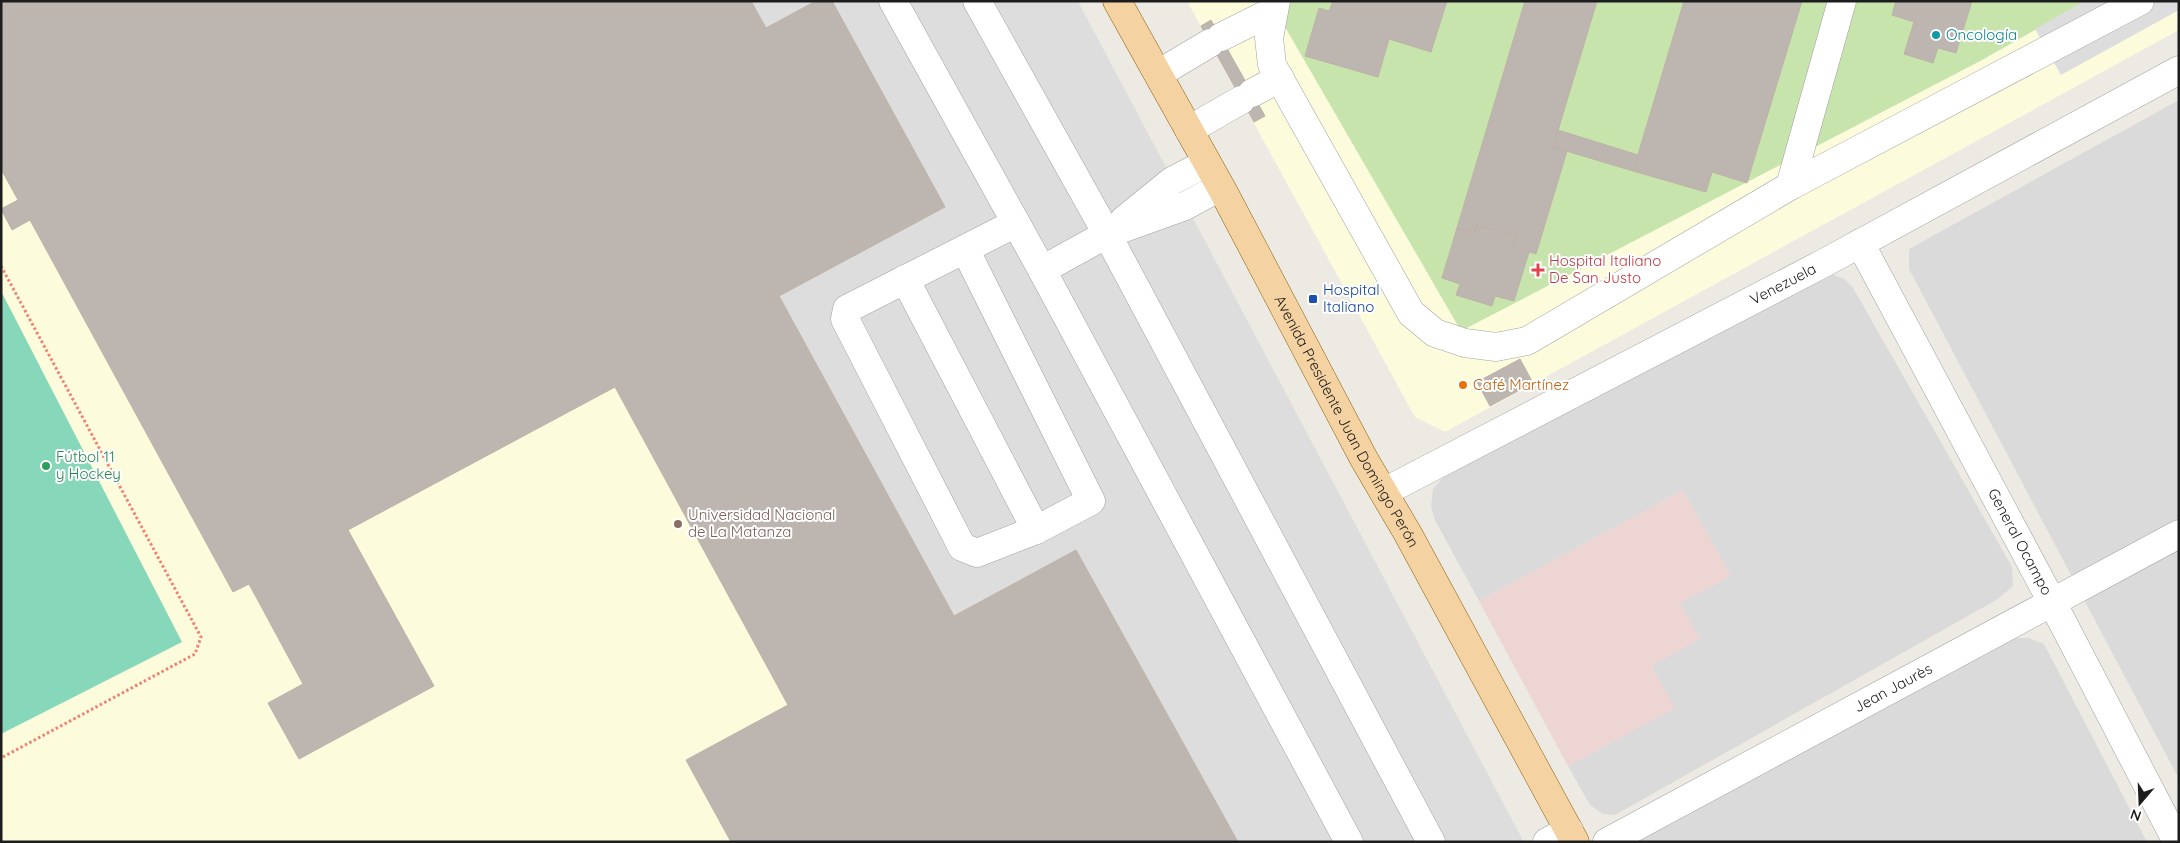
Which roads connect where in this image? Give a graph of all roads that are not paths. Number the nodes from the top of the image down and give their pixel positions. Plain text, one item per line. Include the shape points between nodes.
1 (893, 1) edge
2 (977, 1) edge
3 (1117, 1) edge
4 (1842, 1) edge
5 (2140, 1) edge
6 (1275, 6) edge
7 (2179, 70) edge
8 (1158, 74) junction
9 (1280, 78) junction
10 (1189, 130) junction
11 (1206, 162) junction
12 (1790, 186) junction
13 (1220, 187) junction
14 (1016, 222) junction
15 (1107, 234) junction
16 (1860, 243) junction
17 (965, 249) junction
18 (1042, 270) junction
19 (905, 279) junction
20 (1384, 492) junction
21 (1036, 530) junction
22 (2179, 534) edge
23 (2052, 602) junction
24 (1564, 838) edge
25 (1349, 842) edge
26 (1431, 842) edge
27 (1607, 842) edge
28 (2177, 842) edge

1 - 14 street
2 - 15 street
3 - 8 main road, Avenida Presidente Juan Domingo Perón
4 - 12 street
5 - 12 street
6 - 8 street
6 - 9 street via 1269,51 1272,65
7 - 16 street, Venezuela
8 - 10 main road, Avenida Presidente Juan Domingo Perón
9 - 10 street
9 - 12 street via 1411,313 1435,333 1465,343 1496,347 1527,341
10 - 11 main road, Avenida Presidente Juan Domingo Perón
11 - 13 main road, Avenida Presidente Juan Domingo Perón
11 - 15 street via 1172,181
13 - 15 street via 1184,206
13 - 20 main road, Avenida Presidente Juan Domingo Perón
14 - 17 street
14 - 18 street
15 - 18 street
15 - 26 street
16 - 20 street, Venezuela
16 - 23 street, General Ocampo
17 - 19 street
17 - 21 street via 1091,501
18 - 25 street
19 - 21 street
19 - 21 street via 847,309 845,319 962,546 977,553
20 - 24 main road, Avenida Presidente Juan Domingo Perón
22 - 23 street, Jean Jaurès
23 - 27 street, Jean Jaurès
23 - 28 street, General Ocampo

